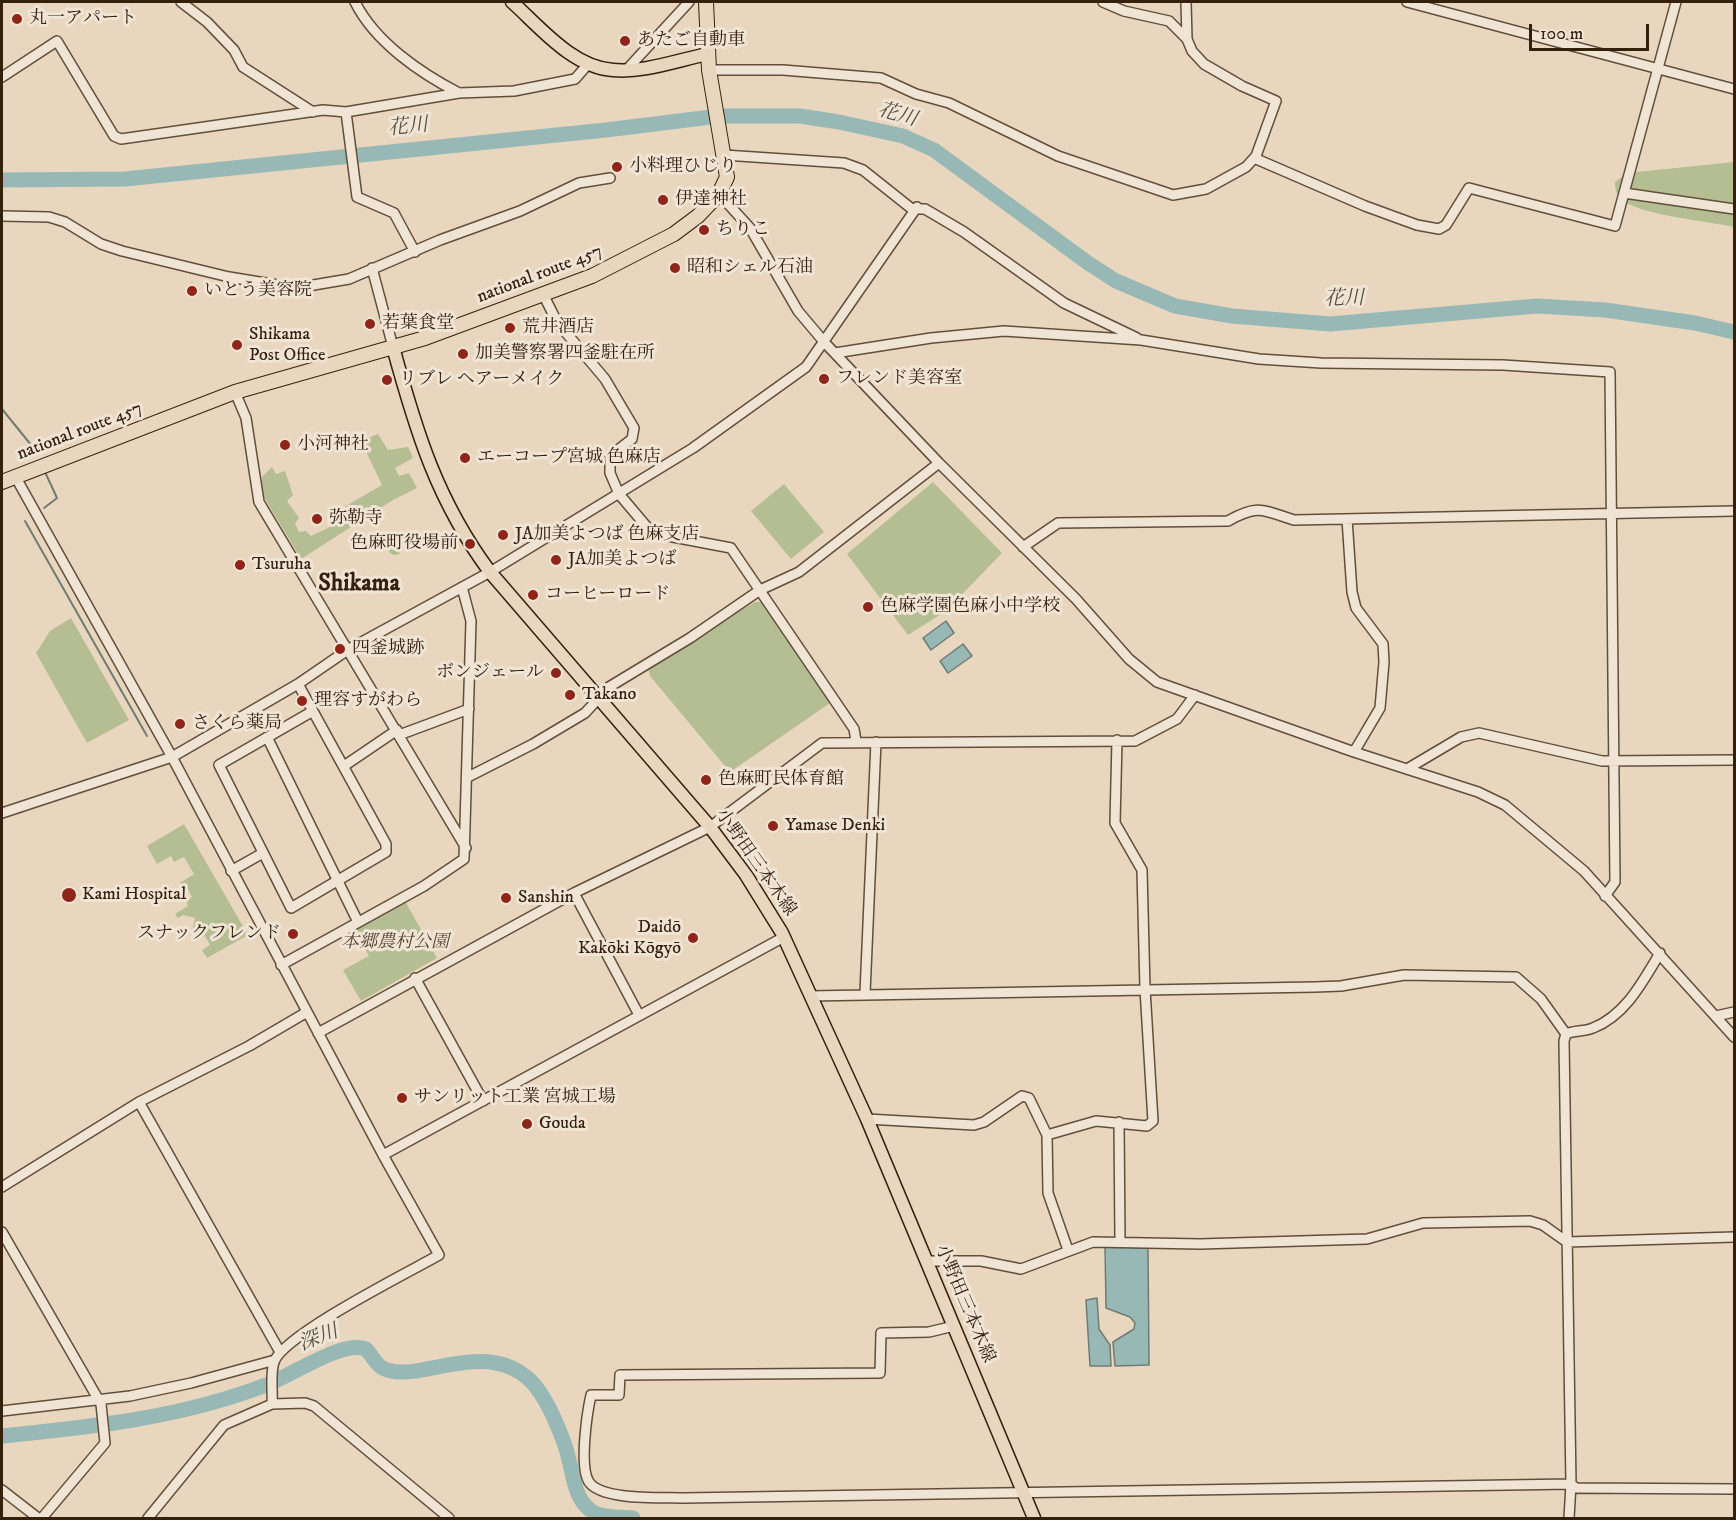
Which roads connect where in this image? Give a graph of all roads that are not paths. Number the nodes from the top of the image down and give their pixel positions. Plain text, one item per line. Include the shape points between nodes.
1 (181, 2) edge
2 (355, 2) edge
3 (512, 2) edge
4 (689, 2) edge
5 (706, 2) edge
6 (1103, 2) edge
7 (1186, 2) edge
8 (1407, 2) edge
9 (1676, 2) edge
10 (1187, 39) junction
11 (708, 54) junction
12 (589, 63) junction
13 (1658, 67) junction
14 (629, 70) junction
15 (709, 70) junction
16 (2, 77) edge
17 (1734, 89) edge
18 (459, 93) junction
19 (313, 112) junction
20 (347, 115) junction
21 (724, 155) junction
22 (1254, 158) junction
23 (610, 178) dead end
24 (1624, 193) junction
25 (719, 194) junction
26 (917, 207) junction
27 (1734, 209) edge
28 (2, 216) edge
29 (415, 252) junction
30 (372, 268) junction
31 (543, 294) junction
32 (1141, 340) junction
33 (825, 343) junction
34 (393, 347) junction
35 (835, 353) junction
36 (235, 392) junction
37 (939, 463) junction
38 (8, 479) edge
39 (619, 494) junction
40 (1734, 511) edge
41 (1611, 513) junction
42 (1347, 519) junction
43 (1023, 548) junction
44 (490, 572) junction
45 (462, 587) junction
46 (760, 590) junction
47 (349, 649) junction
48 (298, 684) junction
49 (1195, 695) junction
50 (599, 699) junction
51 (469, 709) junction
52 (313, 711) junction
53 (398, 732) junction
54 (267, 737) junction
55 (1117, 740) junction
56 (856, 741) junction
57 (876, 742) junction
58 (1353, 752) junction
59 (172, 757) junction
60 (1734, 760) edge
61 (1614, 762) junction
62 (344, 766) junction
63 (1407, 769) junction
64 (468, 777) junction
65 (2, 813) edge
66 (710, 827) junction
67 (466, 848) junction
68 (264, 853) junction
69 (231, 871) junction
70 (338, 881) junction
71 (574, 892) junction
72 (1605, 896) junction
73 (358, 922) junction
74 (784, 937) junction
75 (1660, 953) junction
76 (281, 965) junction
77 (415, 978) junction
78 (1145, 989) junction
79 (865, 993) junction
80 (810, 996) junction
81 (307, 1012) junction
82 (1734, 1012) edge
83 (639, 1015) junction
84 (1716, 1016) junction
85 (318, 1033) junction
86 (1566, 1034) junction
87 (1734, 1037) edge
88 (483, 1101) junction
89 (139, 1102) junction
90 (867, 1119) junction
91 (1119, 1122) junction
92 (1047, 1135) junction
93 (383, 1155) junction
94 (2, 1187) edge
95 (2, 1232) edge
96 (1734, 1237) edge
97 (1119, 1241) junction
98 (1567, 1242) junction
99 (1068, 1250) junction
100 (926, 1261) junction
101 (954, 1326) junction
102 (276, 1358) junction
103 (100, 1403) junction
104 (272, 1404) junction
105 (2, 1411) edge
106 (1571, 1484) junction
107 (1734, 1489) edge
108 (2, 1490) edge
109 (1023, 1494) junction
110 (40, 1518) edge
111 (148, 1518) edge
112 (449, 1518) edge
113 (1034, 1518) edge
114 (1569, 1518) edge

1 - 19 street via 234,50 243,67
2 - 18 street via 394,48
3 - 12 main road via 558,43
4 - 14 street
5 - 11 highway
6 - 10 street via 1169,21
7 - 10 street
8 - 13 street
9 - 13 street
10 - 22 street via 1204,64 1276,101
11 - 14 main road
11 - 15 highway
12 - 14 main road via 610,70
12 - 18 street via 575,79 492,94
13 - 17 street
13 - 24 street
15 - 21 highway
15 - 22 street via 783,70 881,78 949,103 1058,156 1173,195 1206,189 1237,173
16 - 19 street via 57,41 114,136 121,139
18 - 20 street
19 - 20 street
20 - 29 street via 359,201 394,213
21 - 25 highway via 727,177
21 - 26 street via 844,163 863,170 912,209
22 - 24 street via 1365,206 1439,229 1446,225 1469,188 1615,226
23 - 29 street via 579,183
24 - 27 street
25 - 31 highway, national route 457 via 674,234 635,256
25 - 33 street via 750,228 798,311
26 - 32 street via 964,232 1064,303
26 - 33 street
28 - 30 street via 49,216 122,251 229,278 296,288 349,279
29 - 30 street
30 - 34 street
31 - 34 highway, national route 457
31 - 39 street via 557,322 604,379 630,419 634,436 611,453 609,459
32 - 35 street via 1004,331
32 - 41 street via 1259,359 1610,372
33 - 35 street
33 - 39 street via 798,375
34 - 36 highway, national route 457
34 - 44 main road, 小野田三本木線 via 416,432 442,493 465,538
35 - 37 street
36 - 38 highway, national route 457
36 - 47 street via 246,418 259,502
37 - 43 street
37 - 46 street via 799,572
38 - 59 street
39 - 44 street
39 - 46 street via 652,533 731,548
40 - 41 street
41 - 42 street
41 - 61 street
42 - 43 street via 1294,520 1248,510 1228,521 1058,523
42 - 58 street via 1356,608 1383,644 1384,662 1380,708
43 - 49 street via 1076,598 1129,659 1157,682
44 - 45 street
44 - 50 main road, 小野田三本木線
45 - 47 street
45 - 51 street via 471,621
46 - 50 street via 609,687
46 - 56 street via 854,729
47 - 48 street
47 - 53 street
48 - 52 street
48 - 59 street
49 - 55 street via 1171,724 1140,740
49 - 58 street
50 - 64 street via 585,713 550,734
50 - 66 main road, 小野田三本木線
51 - 53 street
51 - 64 street
52 - 54 street
52 - 62 street
53 - 62 street
53 - 67 street
54 - 68 street via 219,765
54 - 70 street
55 - 57 street
55 - 78 street via 1115,823 1142,870
56 - 57 street
56 - 66 street via 822,743
57 - 79 street
58 - 63 street
59 - 65 street
59 - 69 street
60 - 61 street
61 - 63 street via 1479,733 1461,736
61 - 72 street via 1616,882
62 - 70 street via 386,844 386,852
63 - 72 street via 1505,805 1584,871
64 - 67 street
66 - 71 street
66 - 74 main road, 小野田三本木線 via 746,875
67 - 73 street via 464,859
68 - 69 street
68 - 70 street via 291,908
69 - 76 street
70 - 73 street
71 - 77 street
71 - 83 street
72 - 75 street
73 - 76 street
74 - 80 main road, 小野田三本木線
74 - 83 street
75 - 84 street
75 - 86 street via 1617,1013 1595,1027
76 - 81 street
77 - 85 street
77 - 88 street
78 - 79 street
78 - 86 street via 1341,986 1404,975 1510,975 1535,992
78 - 91 street via 1153,1121 1147,1126
79 - 80 street
80 - 90 main road, 小野田三本木線
81 - 85 street
81 - 89 street
82 - 84 street
83 - 88 street
84 - 87 street
85 - 93 street
86 - 98 street via 1563,1041
88 - 93 street
89 - 94 street
89 - 102 street
90 - 92 street via 974,1125 1022,1096 1029,1098
90 - 100 main road, 小野田三本木線
91 - 92 street via 1096,1120
91 - 97 street
92 - 99 street via 1048,1193
93 - 102 street via 439,1255 305,1332
95 - 103 street
96 - 98 street
97 - 98 street via 1200,1244 1367,1239 1423,1223 1520,1220 1543,1225
97 - 99 street via 1082,1244
98 - 106 street
99 - 100 street via 1021,1269 981,1261
100 - 101 main road, 小野田三本木線
101 - 109 main road, 小野田三本木線
101 - 109 street via 929,1332 881,1333 880,1373 620,1375 619,1395 591,1395 585,1460 588,1481 612,1494 684,1498
102 - 103 street via 191,1383
102 - 104 street
103 - 105 street
103 - 110 street via 104,1440
104 - 111 street via 221,1427
104 - 112 street via 314,1406
106 - 107 street via 1576,1488
106 - 109 street
106 - 114 street
108 - 110 street
109 - 113 main road, 小野田三本木線

